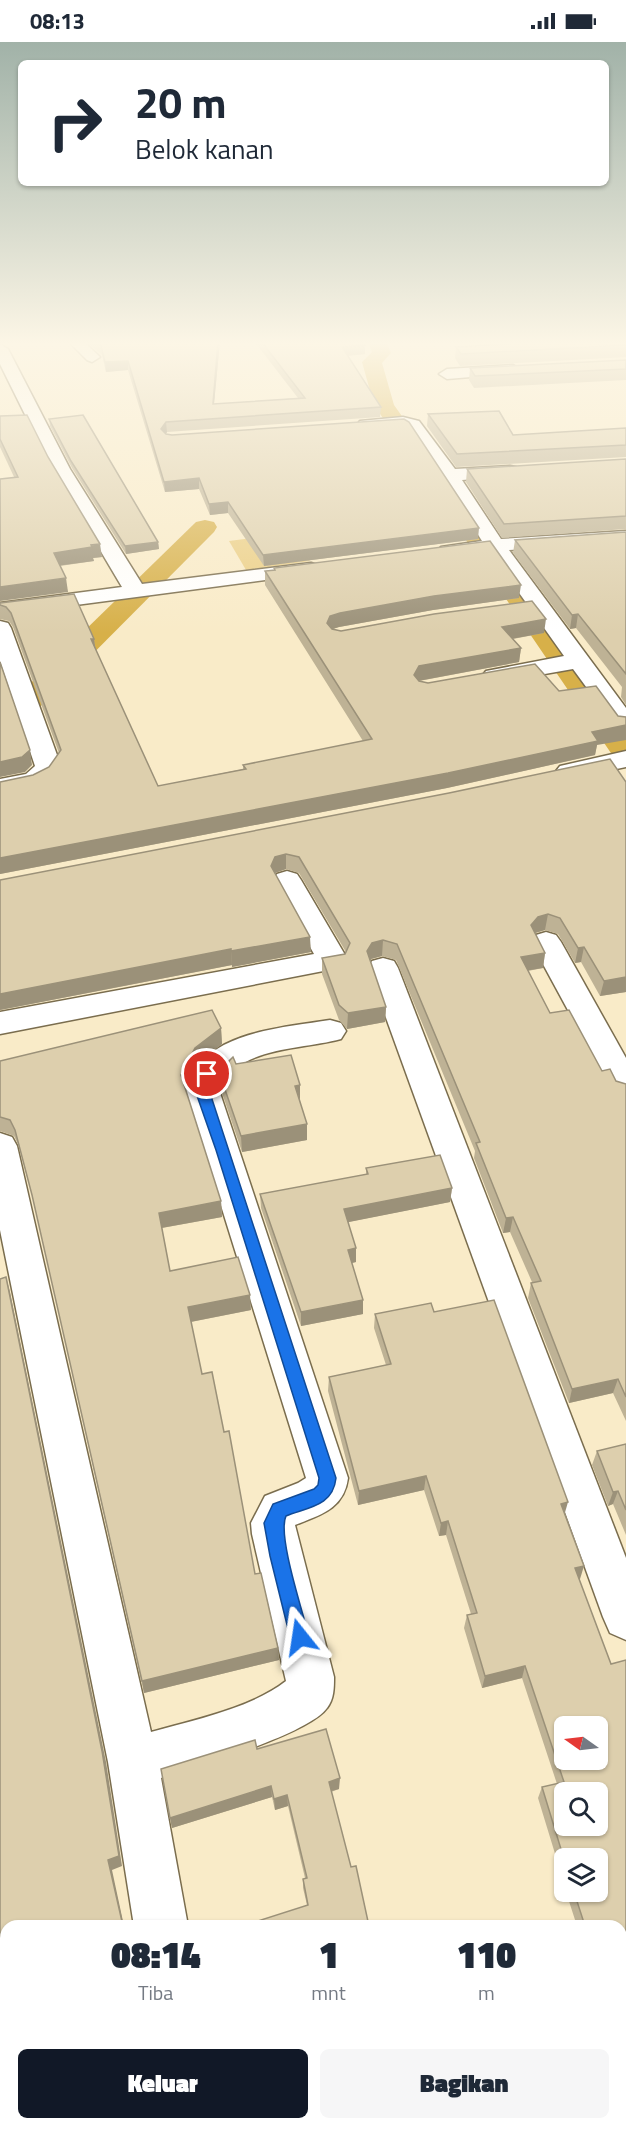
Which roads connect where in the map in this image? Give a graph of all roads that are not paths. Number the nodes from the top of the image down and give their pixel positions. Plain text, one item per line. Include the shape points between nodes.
1 (45, 438) edge
2 (424, 438) edge
3 (530, 470) edge
4 (450, 475) junction
5 (626, 537) edge
6 (495, 545) junction
7 (431, 553) edge
8 (337, 566) edge
9 (136, 592) junction
10 (0, 609) edge
11 (0, 628) edge
12 (573, 661) junction
13 (470, 680) edge
14 (615, 691) edge
15 (626, 724) edge
16 (620, 760) edge
17 (547, 776) edge
18 (0, 787) edge
19 (287, 880) dead end
20 (546, 942) dead end
21 (383, 968) dead end
22 (0, 1023) edge
23 (330, 1031) dead end
24 (626, 1087) edge
25 (0, 1146) edge
26 (626, 1617) edge
27 (134, 1762) junction
28 (160, 1920) edge

1 - 9 street
2 - 4 street
3 - 4 street
4 - 6 street
5 - 6 street
6 - 7 street
6 - 12 street via 527,607
8 - 9 street
9 - 10 street
11 - 18 street via 48,766 39,777
12 - 13 street
12 - 14 street
14 - 15 street
16 - 17 street
19 - 22 street via 333,960
20 - 24 street
21 - 26 street
23 - 27 street via 233,1054 207,1074 202,1090 327,1478 326,1489 320,1495 280,1510 273,1523 310,1677 310,1692 296,1704 264,1719
25 - 27 street
27 - 28 street

